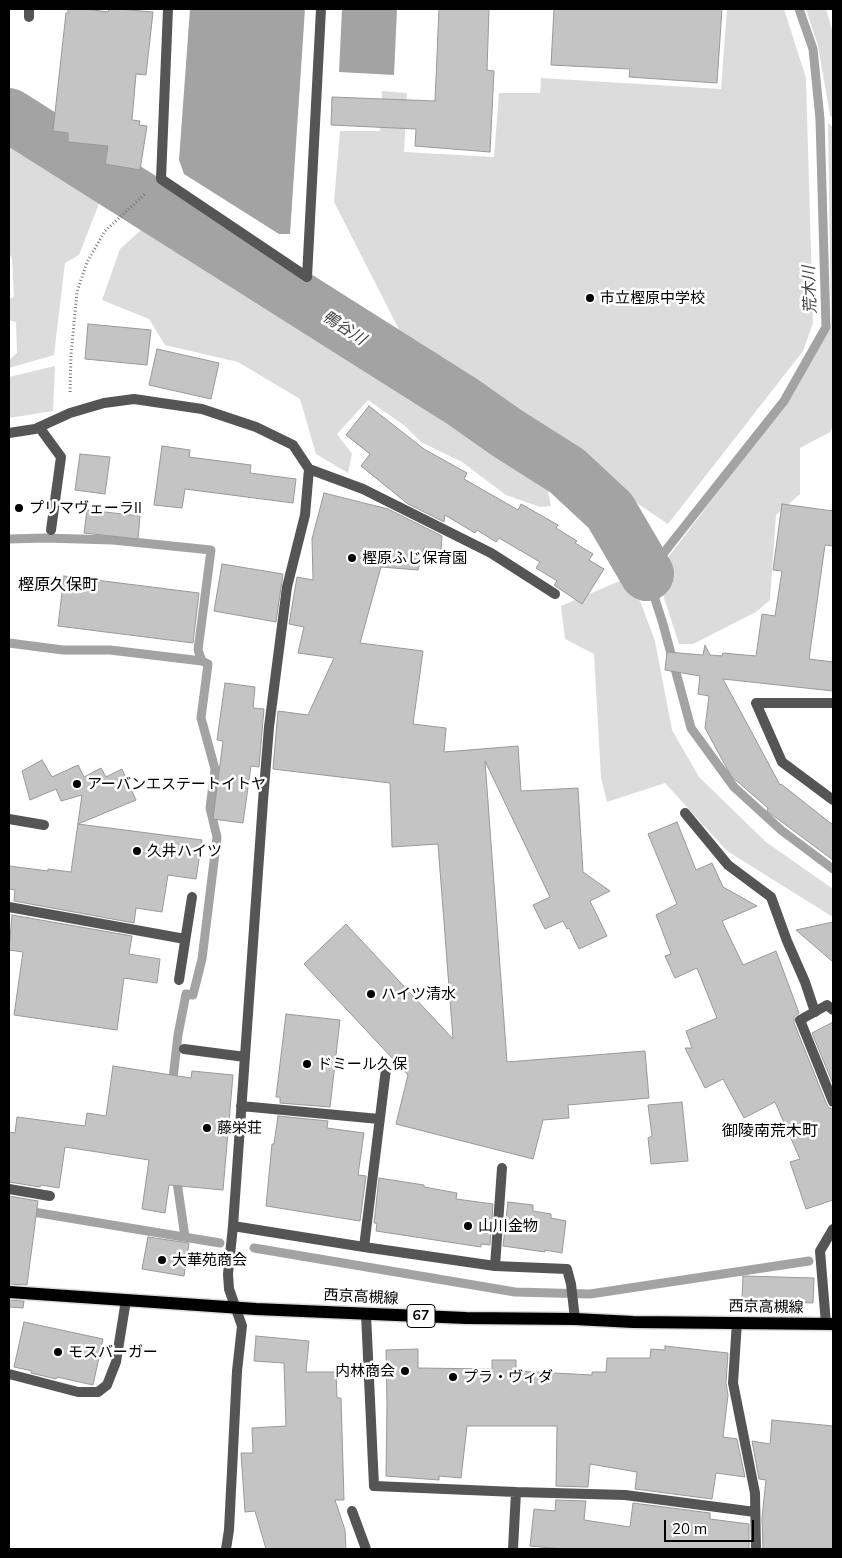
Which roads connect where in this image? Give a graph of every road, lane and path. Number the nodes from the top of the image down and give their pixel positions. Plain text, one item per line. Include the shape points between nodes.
1 (168, 9) edge
2 (321, 9) edge
3 (150, 190) dead end
4 (70, 413) junction
5 (39, 427) junction
6 (9, 433) edge
7 (308, 469) junction
8 (51, 530) dead end
9 (555, 594) dead end
10 (833, 703) edge
11 (833, 800) edge
12 (685, 814) dead end
13 (9, 820) edge
14 (44, 825) dead end
15 (192, 897) dead end
16 (9, 907) edge
17 (185, 938) junction
18 (179, 980) dead end
19 (833, 1010) edge
20 (815, 1012) junction
21 (184, 1049) dead end
22 (245, 1057) junction
23 (386, 1069) dead end
24 (833, 1102) edge
25 (241, 1106) junction
26 (379, 1119) junction
27 (502, 1168) dead end
28 (9, 1189) edge
29 (50, 1196) dead end
30 (233, 1226) junction
31 (833, 1229) edge
32 (364, 1247) junction
33 (495, 1266) junction
34 (9, 1292) edge
35 (126, 1300) junction
36 (234, 1308) junction
37 (366, 1314) junction
38 (575, 1319) junction
39 (737, 1322) junction
40 (830, 1324) edge
41 (9, 1374) edge
42 (516, 1492) junction
43 (352, 1511) dead end
44 (755, 1512) junction
45 (226, 1549) edge
46 (366, 1549) edge
47 (513, 1549) edge
48 (756, 1549) edge

1 - 2 street via 161,179 307,277
3 - 4 path via 105,231 87,262 77,292
4 - 5 street
4 - 7 street via 104,403 134,399 202,409 256,427 293,445
5 - 6 street
5 - 8 street via 61,457
7 - 9 street via 363,489 491,553
7 - 22 street via 305,515 287,587 269,727
10 - 11 street via 756,703 782,762
12 - 20 street via 728,865 771,897
13 - 14 street
15 - 17 street
16 - 17 street
17 - 18 street
19 - 20 street via 827,1006
20 - 24 street via 800,1020
21 - 22 street
22 - 25 street
23 - 26 street
25 - 26 street
25 - 30 street
26 - 32 street
27 - 33 street
28 - 29 street
30 - 32 street
30 - 36 street via 228,1274
31 - 40 street via 820,1251
32 - 33 street
33 - 38 street via 567,1269
34 - 35 main road, 西京高槻線 / 67
35 - 36 main road, 西京高槻線 / 67
35 - 41 street via 116,1362 107,1385 98,1392 78,1392
36 - 37 main road, 西京高槻線 / 67
36 - 45 street via 242,1326
37 - 38 main road, 西京高槻線 / 67
37 - 42 street via 374,1486
38 - 39 main road, 西京高槻線 / 67
39 - 40 main road, 西京高槻線 / 67
39 - 44 street via 733,1383 755,1493
42 - 44 street via 625,1495
42 - 47 street
43 - 46 street
44 - 48 street

